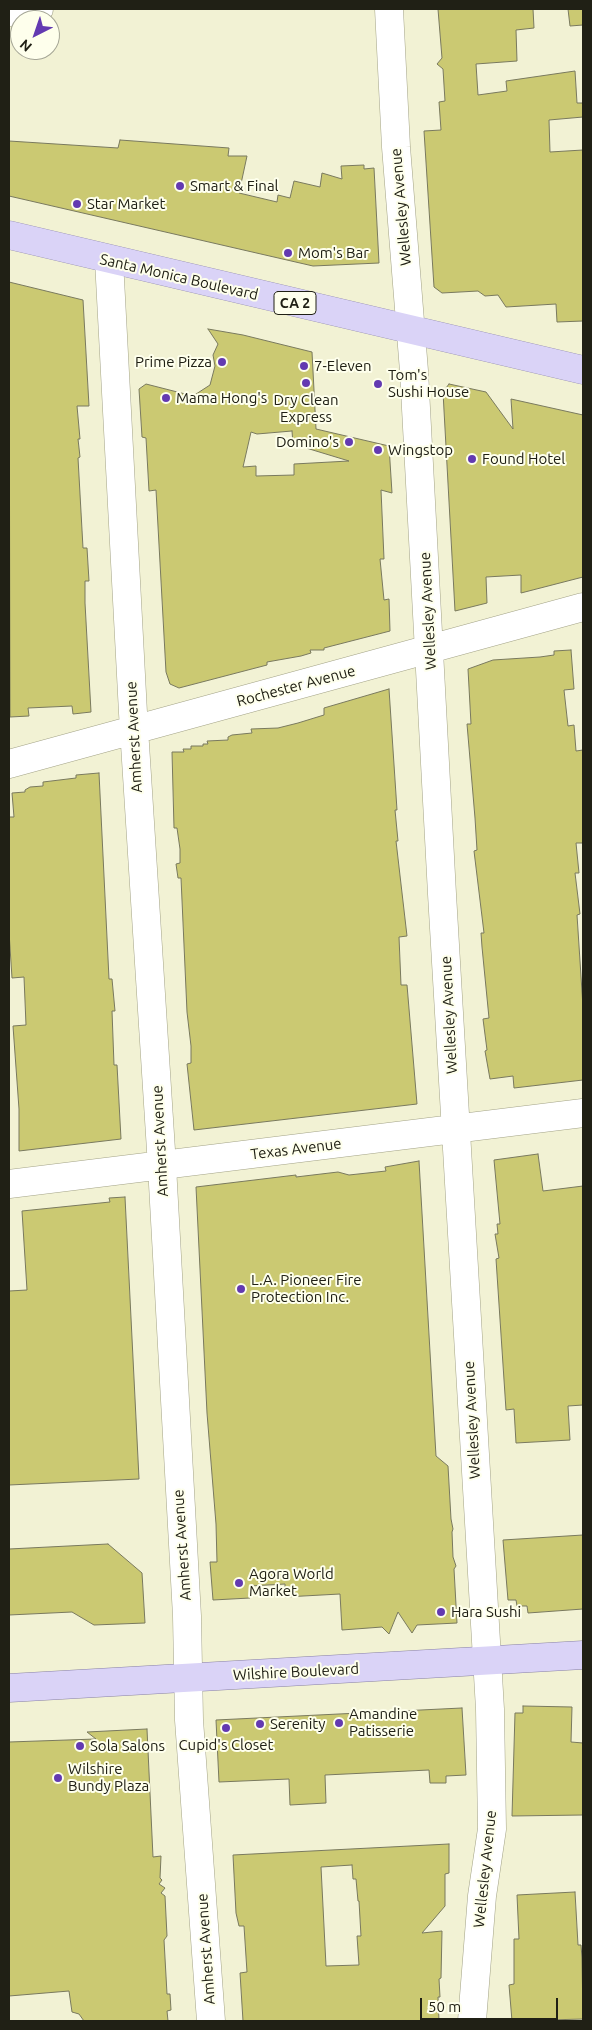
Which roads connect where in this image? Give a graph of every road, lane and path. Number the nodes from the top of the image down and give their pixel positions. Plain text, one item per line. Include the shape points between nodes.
1 (39, 9) edge
2 (389, 9) edge
3 (9, 12) edge
4 (9, 235) edge
5 (110, 260) junction
6 (412, 331) junction
7 (583, 370) edge
8 (583, 607) edge
9 (430, 649) junction
10 (134, 732) junction
11 (9, 764) edge
12 (583, 1113) edge
13 (455, 1130) junction
14 (162, 1166) junction
15 (9, 1184) edge
16 (583, 1655) edge
17 (487, 1660) junction
18 (187, 1678) junction
19 (9, 1688) edge
20 (211, 2021) edge
21 (472, 2021) edge

1 - 3 street
2 - 6 street, Wellesley Avenue via 396,148
4 - 5 main road, Santa Monica Boulevard / CA 2
5 - 6 main road, Santa Monica Boulevard / CA 2
5 - 10 street, Amherst Avenue
6 - 7 main road, Santa Monica Boulevard / CA 2
6 - 9 street, Wellesley Avenue
8 - 9 street, Rochester Avenue
9 - 10 street, Rochester Avenue
9 - 13 street, Wellesley Avenue
10 - 11 street, Rochester Avenue
10 - 14 street, Amherst Avenue
12 - 13 street, Texas Avenue
13 - 14 street, Texas Avenue
13 - 17 street, Wellesley Avenue
14 - 15 street, Texas Avenue
14 - 18 street, Amherst Avenue
16 - 17 main road, Wilshire Boulevard
17 - 18 main road, Wilshire Boulevard
17 - 21 street, Wellesley Avenue via 492,1829 482,1896
18 - 19 main road, Wilshire Boulevard
18 - 20 street, Amherst Avenue

